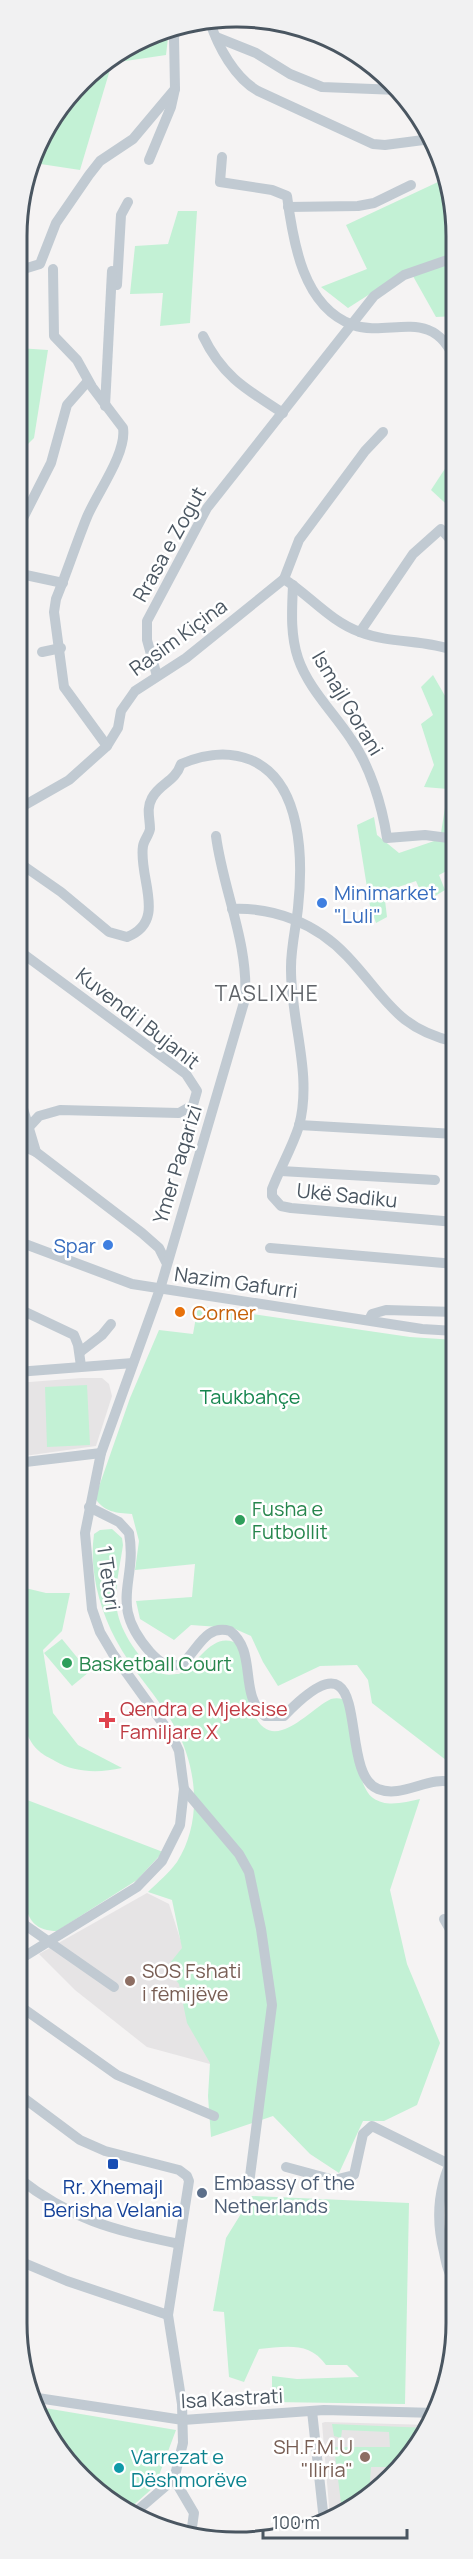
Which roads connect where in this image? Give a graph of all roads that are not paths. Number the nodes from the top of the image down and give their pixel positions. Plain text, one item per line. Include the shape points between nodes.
1 (212, 29) edge
2 (174, 37) edge
3 (216, 38) junction
4 (175, 89) junction
5 (386, 90) edge
6 (422, 140) edge
7 (222, 157) dead end
8 (149, 160) dead end
9 (411, 185) dead end
10 (128, 202) dead end
11 (288, 207) junction
12 (446, 260) edge
13 (27, 268) edge
14 (52, 269) dead end
15 (111, 271) dead end
16 (111, 315) junction
17 (354, 325) junction
18 (203, 336) dead end
19 (446, 345) edge
20 (88, 381) junction
21 (105, 406) junction
22 (283, 413) junction
23 (383, 432) dead end
24 (27, 510) edge
25 (446, 535) edge
26 (27, 575) edge
27 (288, 582) junction
28 (63, 583) junction
29 (360, 633) junction
30 (446, 647) edge
31 (61, 648) junction
32 (42, 652) dead end
33 (157, 676) junction
34 (107, 746) junction
35 (27, 804) edge
36 (216, 836) dead end
37 (446, 838) edge
38 (27, 868) edge
39 (232, 909) junction
40 (297, 920) junction
41 (27, 957) edge
42 (446, 1039) edge
43 (27, 1124) edge
44 (299, 1125) junction
45 (28, 1128) junction
46 (446, 1133) edge
47 (27, 1148) edge
48 (36, 1152) junction
49 (281, 1171) junction
50 (435, 1180) dead end
51 (446, 1221) edge
52 (27, 1245) edge
53 (270, 1248) dead end
54 (166, 1262) junction
55 (446, 1263) edge
56 (160, 1289) junction
57 (27, 1312) edge
58 (446, 1312) edge
59 (369, 1320) junction
60 (111, 1324) dead end
61 (446, 1330) edge
62 (80, 1352) junction
63 (133, 1363) junction
64 (81, 1366) junction
65 (27, 1371) edge
66 (102, 1453) junction
67 (27, 1462) edge
68 (89, 1507) junction
69 (446, 1782) edge
70 (184, 1789) junction
71 (444, 1919) dead end
72 (446, 1922) edge
73 (27, 1926) edge
74 (51, 1941) junction
75 (27, 1954) edge
76 (114, 1987) dead end
77 (27, 2011) edge
78 (27, 2100) edge
79 (214, 2116) dead end
80 (446, 2163) edge
81 (286, 2167) dead end
82 (446, 2174) edge
83 (27, 2184) edge
84 (249, 2184) dead end
85 (179, 2244) junction
86 (446, 2263) edge
87 (27, 2264) edge
88 (168, 2315) junction
89 (41, 2399) edge
90 (312, 2411) junction
91 (425, 2414) edge
92 (183, 2420) junction
93 (174, 2479) junction
94 (140, 2508) edge
95 (323, 2513) edge
96 (192, 2527) edge

1 - 3 street
2 - 4 street
3 - 5 street via 256,53 290,74 322,87
3 - 6 street via 238,73 258,91 373,144
4 - 8 street
4 - 13 street via 133,139 100,161 56,223 40,264
7 - 11 street via 220,182 283,193
9 - 11 street via 374,203 358,206
10 - 16 street via 121,215 119,271
11 - 17 street via 295,244 311,287 327,306
12 - 17 street, Rrasa e Zogut via 387,285 374,296
14 - 20 street via 54,336 78,360
15 - 16 street
16 - 21 street
17 - 19 street via 428,330
17 - 22 street, Rrasa e Zogut
18 - 22 street via 231,378
20 - 21 street
20 - 24 street via 67,405 51,463
21 - 28 street via 123,428 122,442
22 - 33 street, Rrasa e Zogut via 207,508 147,621 147,640
23 - 27 street via 299,540
25 - 29 street via 441,530 422,543
26 - 28 street
27 - 29 street
27 - 33 street, Rasim Kiçina
27 - 37 street, Ismajl Gorani via 292,628 303,670 353,741 364,763 387,838
28 - 31 street via 54,612
29 - 30 street
31 - 32 street
31 - 34 street via 64,687
33 - 34 street, Rasim Kiçina via 135,691 121,711 118,728
34 - 35 street, Rasim Kiçina via 69,780
36 - 39 street, Ymer Paqarizi
38 - 40 street, Ukë Sadiku via 109,932 127,937 135,934 142,929 150,911 143,846 150,831 148,809 153,796 177,776 181,764 211,754 241,756 267,770 291,805 299,866
39 - 40 street via 265,910
39 - 54 street, Ymer Paqarizi via 246,980 245,999
40 - 42 street via 346,954 403,1020
40 - 44 street, Ukë Sadiku via 291,967 303,1075
41 - 45 street, Kuvendi i Bujanit via 186,1074 197,1091 193,1105 179,1113 60,1110 39,1116
43 - 45 street
44 - 46 street
44 - 49 street, Ukë Sadiku
45 - 48 street
47 - 48 street
48 - 54 street via 142,1233 159,1248
49 - 50 street
49 - 51 street, Ukë Sadiku via 272,1196 281,1206
52 - 56 street, Nazim Gafurri via 132,1284
53 - 55 street
54 - 56 street, Ymer Paqarizi
56 - 59 street, Nazim Gafurri
56 - 63 street, 1 Tetori
57 - 62 street via 74,1335
58 - 59 street via 386,1310 372,1314
59 - 61 street, Nazim Gafurri
60 - 62 street
62 - 64 street
63 - 64 street
63 - 66 street, 1 Tetori
64 - 65 street
66 - 67 street
66 - 68 street, 1 Tetori
68 - 69 street via 119,1522 129,1533 125,1601 142,1643 158,1661 165,1666 182,1664 207,1634 230,1631 243,1646 252,1704 265,1716 284,1716 306,1694 323,1685 334,1685 349,1701 359,1761 371,1785 391,1791
68 - 70 street, 1 Tetori via 85,1533 92,1609 112,1654 172,1736 183,1770
70 - 74 street, 1 Tetori via 180,1826 172,1846 151,1875
70 - 84 street via 239,1854 249,1872 261,1929 272,2005
71 - 72 street
73 - 74 street
74 - 75 street, 1 Tetori
74 - 76 street
77 - 79 street via 117,2075
78 - 85 street via 80,2140 105,2151 184,2172 189,2181
80 - 81 street via 372,2126 363,2134 354,2175 334,2180
82 - 86 street via 440,2193 439,2226
83 - 85 street via 94,2223
85 - 88 street
87 - 88 street via 67,2282
88 - 92 street
89 - 92 street, Isa Kastrati
90 - 91 street, Isa Kastrati
90 - 92 street, Isa Kastrati
90 - 95 street
92 - 93 street via 183,2443
93 - 94 street
93 - 96 street via 194,2513

